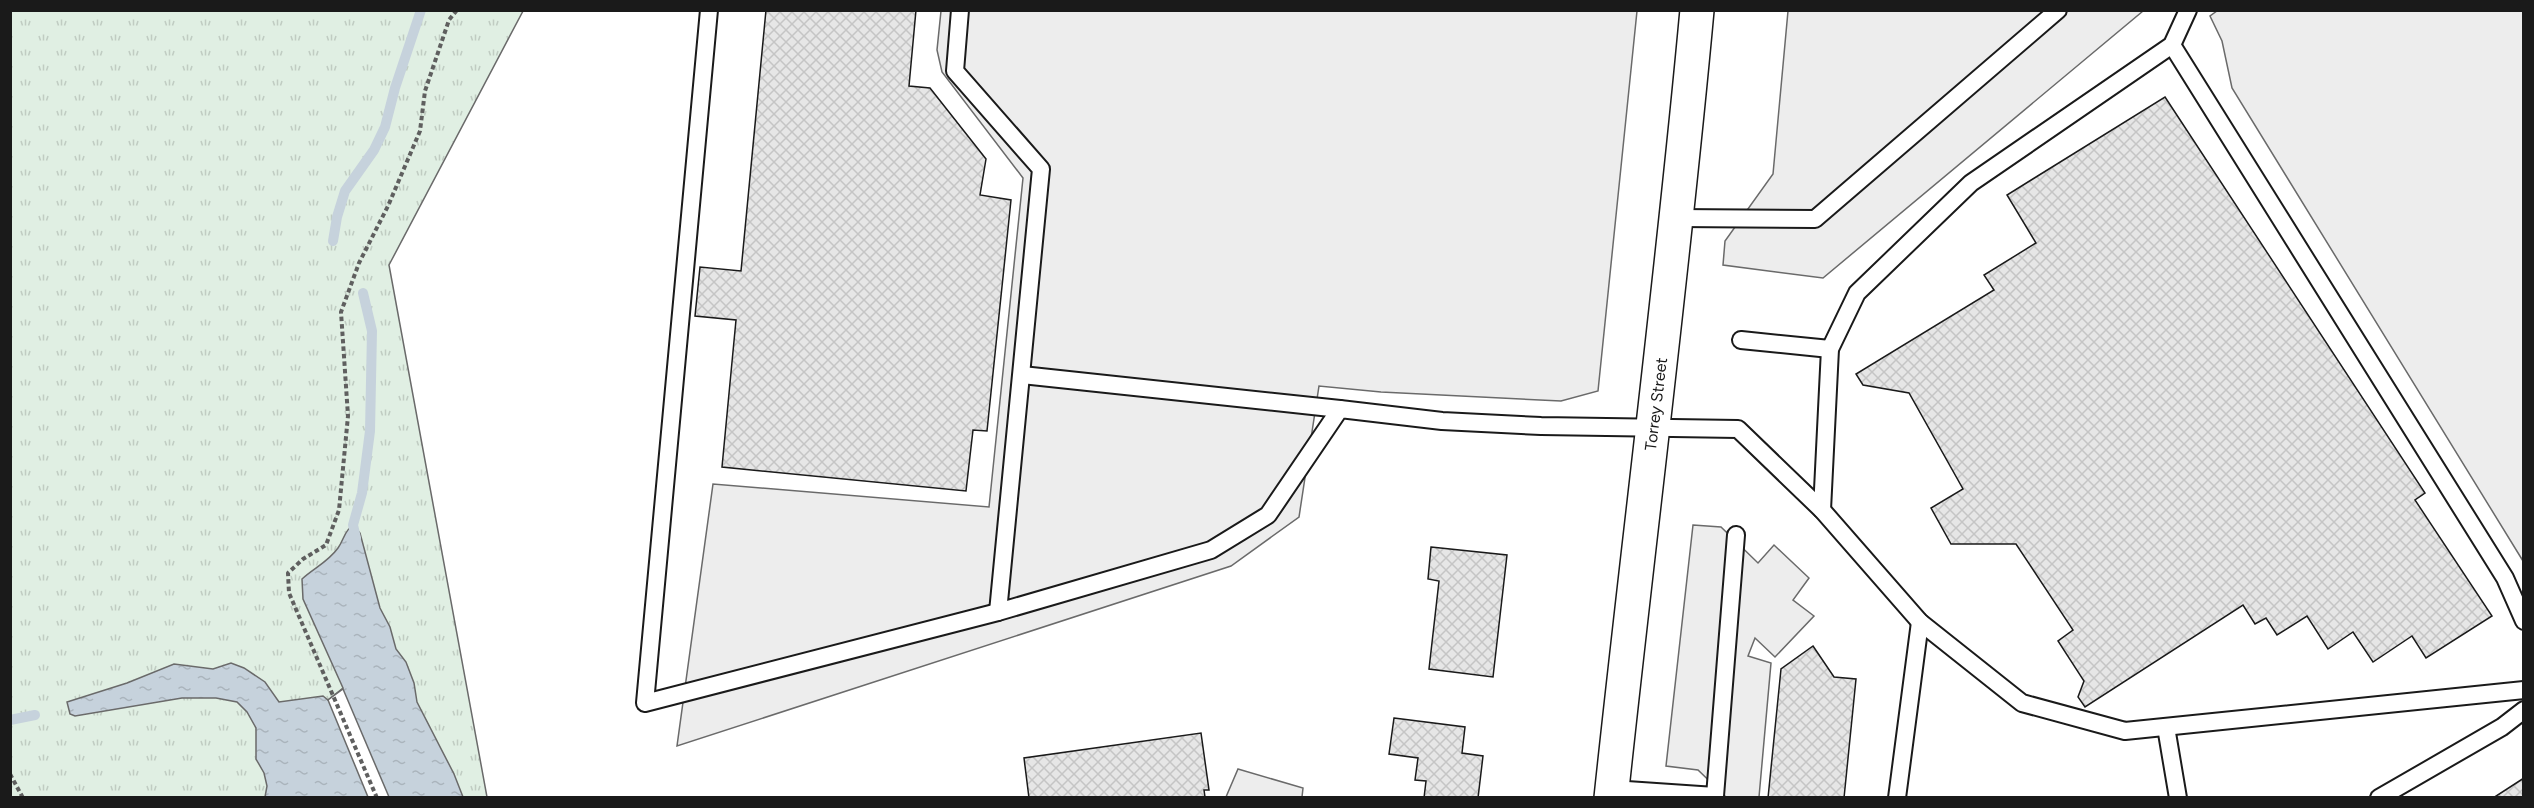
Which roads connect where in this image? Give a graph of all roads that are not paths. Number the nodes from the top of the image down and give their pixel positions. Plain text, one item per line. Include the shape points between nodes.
1 (709, 10) edge
2 (960, 10) edge
3 (1697, 10) edge
4 (2058, 10) edge
5 (2188, 10) edge
6 (2172, 45) junction
7 (1677, 218) junction
8 (1741, 340) dead end
9 (1830, 349) junction
10 (1022, 375) junction
11 (1340, 409) junction
12 (1652, 429) junction
13 (1822, 510) junction
14 (1736, 535) dead end
15 (2520, 602) edge
16 (998, 612) junction
17 (2523, 621) edge
18 (1920, 622) junction
19 (2523, 690) edge
20 (2523, 710) edge
21 (2166, 727) junction
22 (1612, 793) edge
23 (1897, 798) edge
24 (2178, 798) edge
25 (2379, 798) edge

1 - 16 lane via 645,703
2 - 10 lane via 955,71 1041,170
3 - 7 main road, Torrey Street
4 - 7 lane via 1815,219
5 - 6 lane
6 - 9 lane via 1971,183 1857,293
6 - 15 lane
7 - 12 main road, Torrey Street
8 - 9 lane
9 - 13 lane
10 - 11 lane
10 - 16 lane
11 - 12 lane via 1442,421
11 - 16 lane via 1268,515 1211,550
12 - 13 lane via 1738,429
12 - 22 main road, Torrey Street
13 - 18 lane
14 - 22 lane via 1715,796
15 - 17 lane
18 - 21 lane via 2022,703 2125,731
18 - 23 lane
19 - 21 lane
20 - 25 lane via 2502,727
21 - 24 lane

